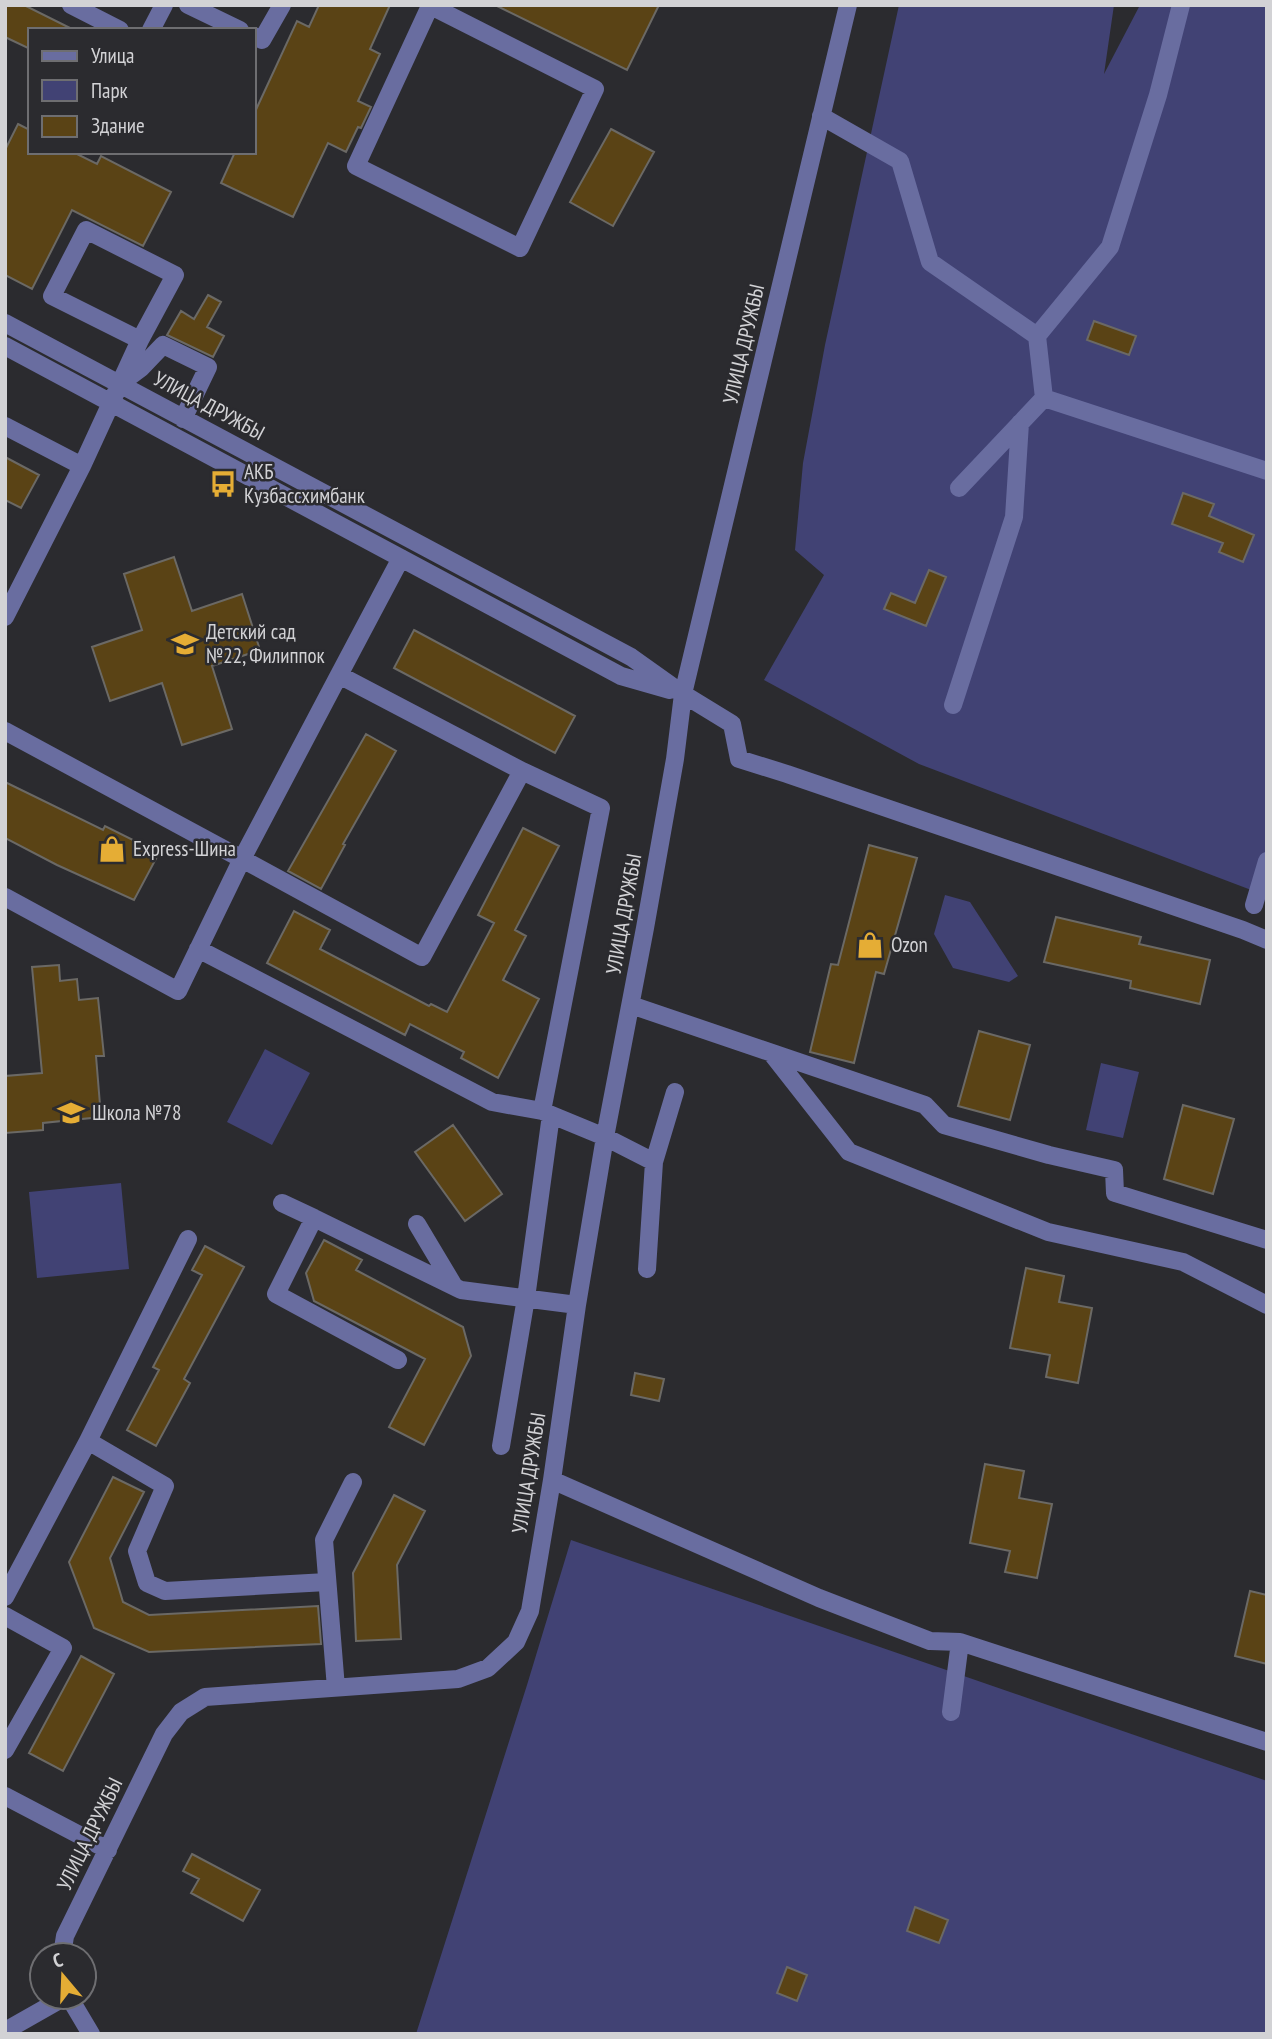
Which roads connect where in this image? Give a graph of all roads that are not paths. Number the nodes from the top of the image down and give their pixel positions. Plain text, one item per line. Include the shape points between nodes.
1 (71, 5) edge
2 (164, 5) edge
3 (188, 5) edge
4 (282, 5) edge
5 (848, 5) edge
6 (1181, 5) edge
7 (429, 6) edge
8 (116, 28) edge
9 (152, 28) edge
10 (236, 28) edge
11 (256, 37) edge
12 (821, 116) junction
13 (5, 323) edge
14 (1037, 336) junction
15 (140, 340) junction
16 (5, 346) edge
17 (119, 384) junction
18 (1044, 398) junction
19 (111, 402) junction
20 (184, 419) junction
21 (1020, 424) junction
22 (5, 426) edge
23 (82, 466) junction
24 (1267, 471) edge
25 (959, 488) dead end
26 (401, 558) junction
27 (5, 617) edge
28 (339, 675) junction
29 (683, 694) junction
30 (953, 705) dead end
31 (5, 731) edge
32 (522, 771) junction
33 (243, 859) junction
34 (1267, 861) edge
35 (5, 897) edge
36 (1260, 907) edge
37 (1243, 930) junction
38 (1267, 940) edge
39 (198, 949) junction
40 (631, 1005) junction
41 (772, 1054) junction
42 (676, 1093) dead end
43 (546, 1113) junction
44 (605, 1137) junction
45 (654, 1162) junction
46 (282, 1203) dead end
47 (314, 1219) junction
48 (417, 1224) dead end
49 (188, 1239) dead end
50 (1267, 1240) edge
51 (647, 1269) dead end
52 (454, 1286) junction
53 (526, 1298) junction
54 (577, 1305) junction
55 (1267, 1305) edge
56 (398, 1360) dead end
57 (88, 1441) junction
58 (500, 1446) dead end
59 (552, 1480) junction
60 (353, 1482) dead end
61 (327, 1582) junction
62 (5, 1597) edge
63 (5, 1616) edge
64 (960, 1642) junction
65 (336, 1688) junction
66 (951, 1712) dead end
67 (1267, 1742) edge
68 (5, 1750) edge
69 (5, 1796) edge
70 (108, 1850) junction
71 (64, 1941) edge
72 (41, 2011) edge
73 (76, 2011) edge
74 (5, 2031) edge
75 (91, 2034) edge

1 - 8 street
2 - 9 street
3 - 10 street
4 - 11 street via 262,40
5 - 12 street, УЛИЦА ДРУЖБЫ
6 - 14 street via 1110,247
7 - 7 street via 356,166 520,248 595,89
12 - 14 street via 900,161 930,262
12 - 29 street, УЛИЦА ДРУЖБЫ
13 - 17 street, УЛИЦА ДРУЖБЫ
14 - 18 street
15 - 15 street via 175,275 86,230 52,296
15 - 17 street
16 - 19 street, УЛИЦА ДРУЖБЫ
17 - 19 street
17 - 20 street, УЛИЦА ДРУЖБЫ
17 - 20 street via 163,345 208,366
18 - 21 street
18 - 24 street
19 - 23 street
19 - 26 street, УЛИЦА ДРУЖБЫ
20 - 29 street, УЛИЦА ДРУЖБЫ via 631,657
21 - 25 street
21 - 30 street via 1014,517
22 - 23 street
23 - 27 street
26 - 28 street
26 - 29 street, УЛИЦА ДРУЖБЫ via 621,676
28 - 32 street
28 - 33 street
29 - 37 street via 732,724 739,759
29 - 40 street, УЛИЦА ДРУЖБЫ
31 - 33 street
32 - 33 street via 422,957
32 - 43 street via 601,808
33 - 39 street
34 - 36 street
35 - 39 street via 178,991
36 - 37 street
37 - 38 street
39 - 43 street via 492,1102
40 - 41 street
40 - 44 street, УЛИЦА ДРУЖБЫ
41 - 50 street via 925,1105 944,1125 1114,1170 1115,1193
41 - 55 street via 849,1152 1048,1232 1183,1262
42 - 45 street
43 - 44 street
43 - 53 street
44 - 45 street
44 - 54 street, УЛИЦА ДРУЖБЫ
45 - 51 street
46 - 47 street
47 - 52 street
47 - 56 street via 276,1294
48 - 52 street
49 - 57 street
52 - 53 street
53 - 54 street
53 - 58 street
54 - 59 street, УЛИЦА ДРУЖБЫ
57 - 61 street via 165,1486 137,1551 147,1583 165,1591
57 - 62 street
59 - 64 street via 819,1598 930,1641
59 - 65 street, УЛИЦА ДРУЖБЫ via 530,1611 516,1642 488,1668 458,1679
60 - 61 street via 324,1540
61 - 65 street
63 - 68 street via 63,1648
64 - 66 street
64 - 67 street
65 - 70 street, УЛИЦА ДРУЖБЫ via 205,1697 181,1712 164,1734
69 - 70 street
70 - 71 street, УЛИЦА ДРУЖБЫ
72 - 74 street
73 - 75 street

